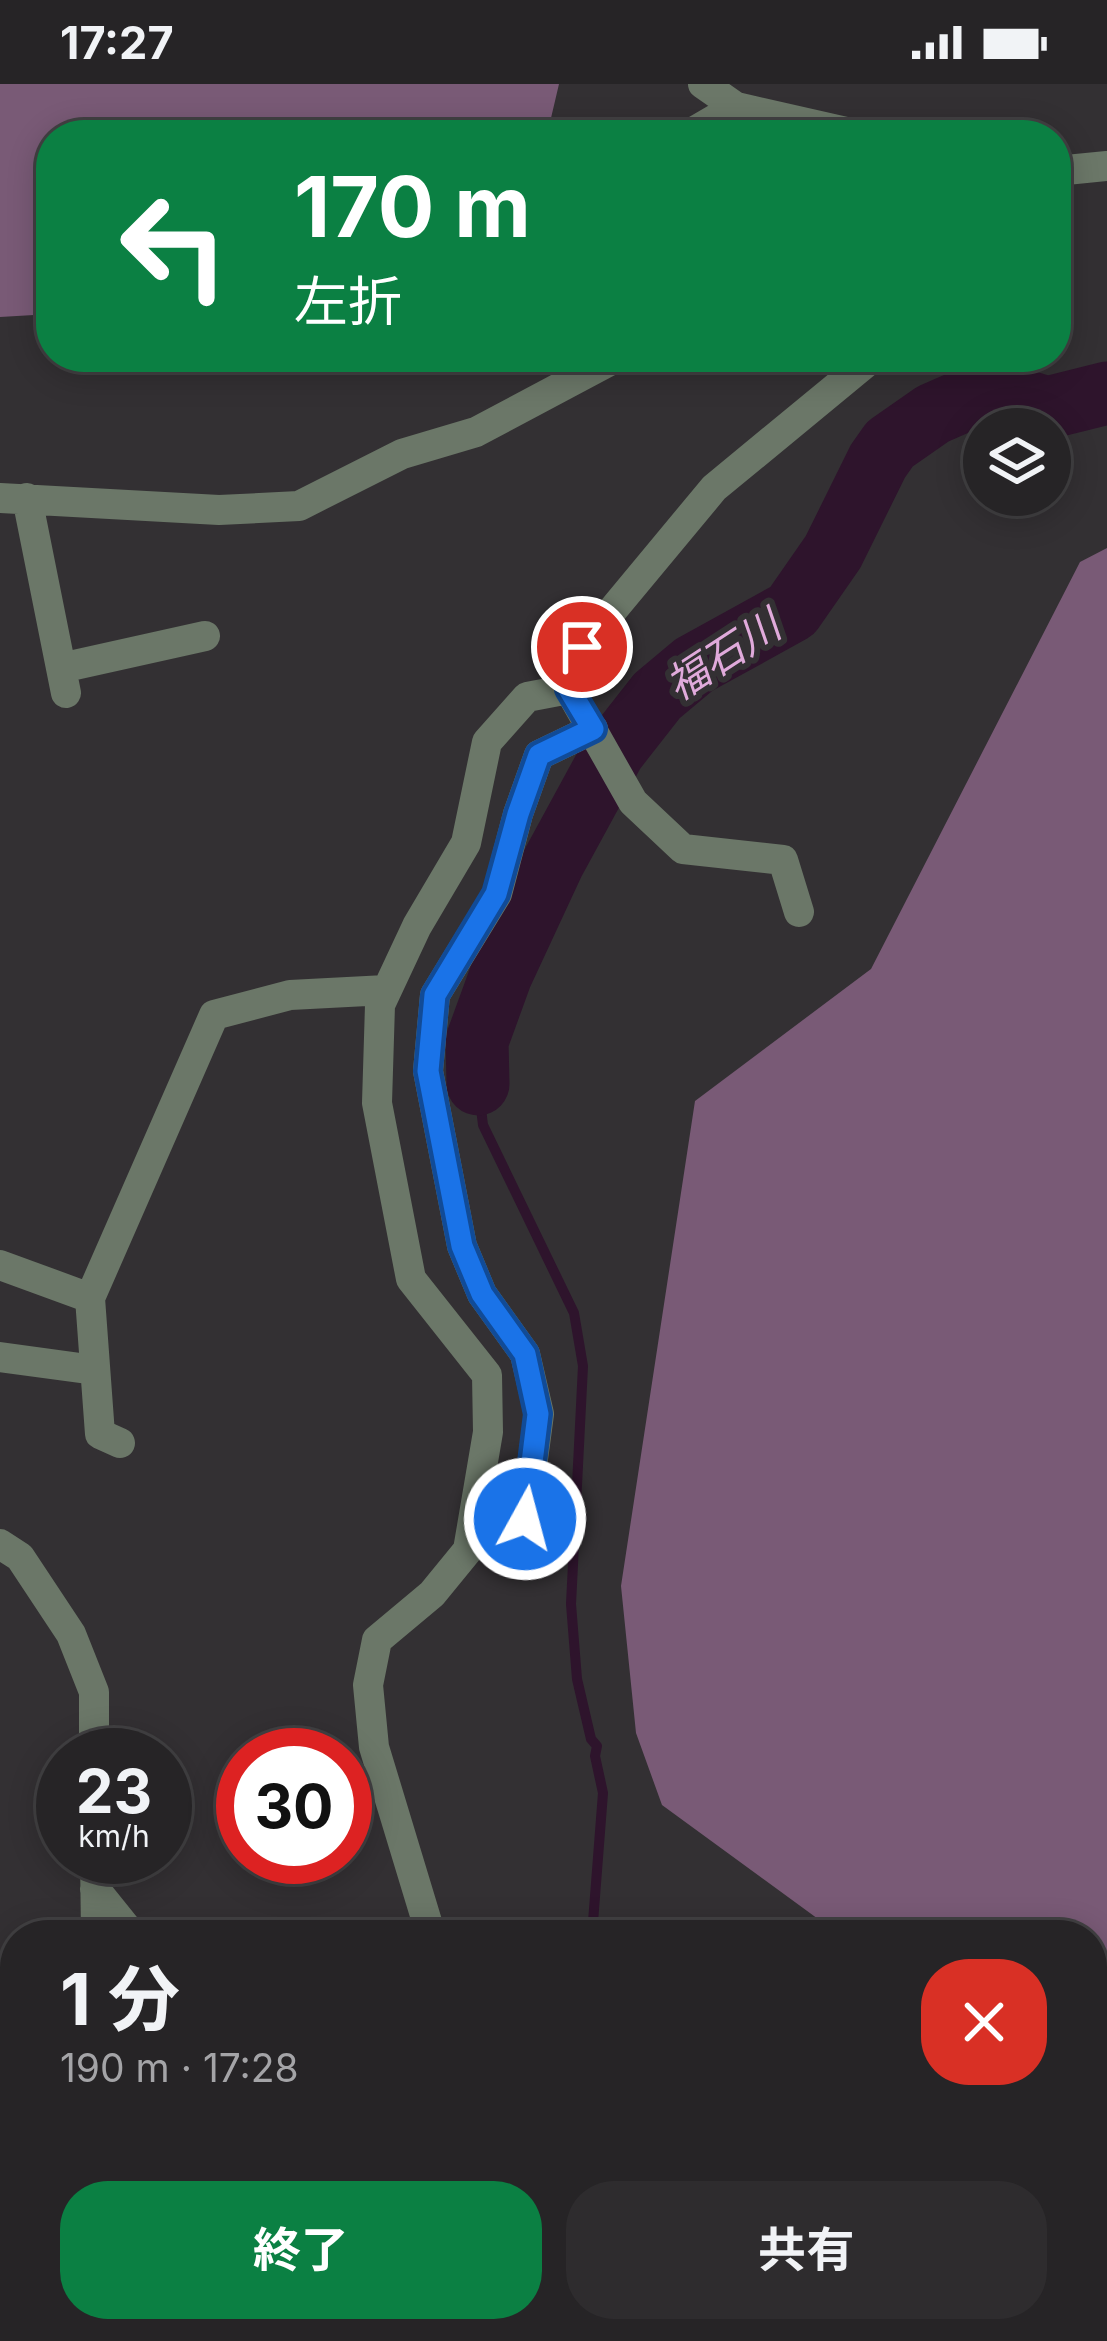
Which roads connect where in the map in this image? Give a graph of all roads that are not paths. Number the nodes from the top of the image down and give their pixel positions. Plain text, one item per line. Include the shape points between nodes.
1 (703, 84) edge
2 (736, 107) junction
3 (714, 120) edge
4 (793, 120) edge
5 (1107, 166) edge
6 (1071, 170) edge
7 (589, 372) edge
8 (855, 372) edge
9 (14, 498) edge
10 (205, 636) dead end
11 (569, 689) junction
12 (593, 729) junction
13 (799, 912) dead end
14 (386, 990) junction
15 (0, 1265) edge
16 (90, 1298) junction
17 (0, 1357) edge
18 (95, 1370) junction
19 (120, 1443) dead end
20 (525, 1519) dead end
21 (0, 1544) edge
22 (94, 1728) edge
23 (95, 1884) edge
24 (95, 1889) junction
25 (96, 1920) edge
26 (120, 1920) edge
27 (426, 1920) edge

1 - 2 street
2 - 3 street
2 - 4 street
5 - 6 street
7 - 9 street via 476,432 402,454 299,506 219,510
8 - 11 street via 714,488 582,647
9 - 10 street via 63,681
11 - 12 street
11 - 14 street via 527,697 488,742 466,843
12 - 13 street via 633,802 683,849 783,860
12 - 20 street via 539,755 496,894 435,995 428,1071 462,1246 482,1294 525,1354 538,1414
14 - 16 street via 290,995 214,1015
14 - 27 street via 377,1102 411,1279 487,1375 488,1432 468,1550 377,1640 368,1685 374,1747
15 - 16 street
16 - 18 street
17 - 18 street
18 - 19 street via 100,1433
21 - 22 street via 20,1557 71,1634 94,1692
23 - 24 street
24 - 25 street
24 - 26 street

